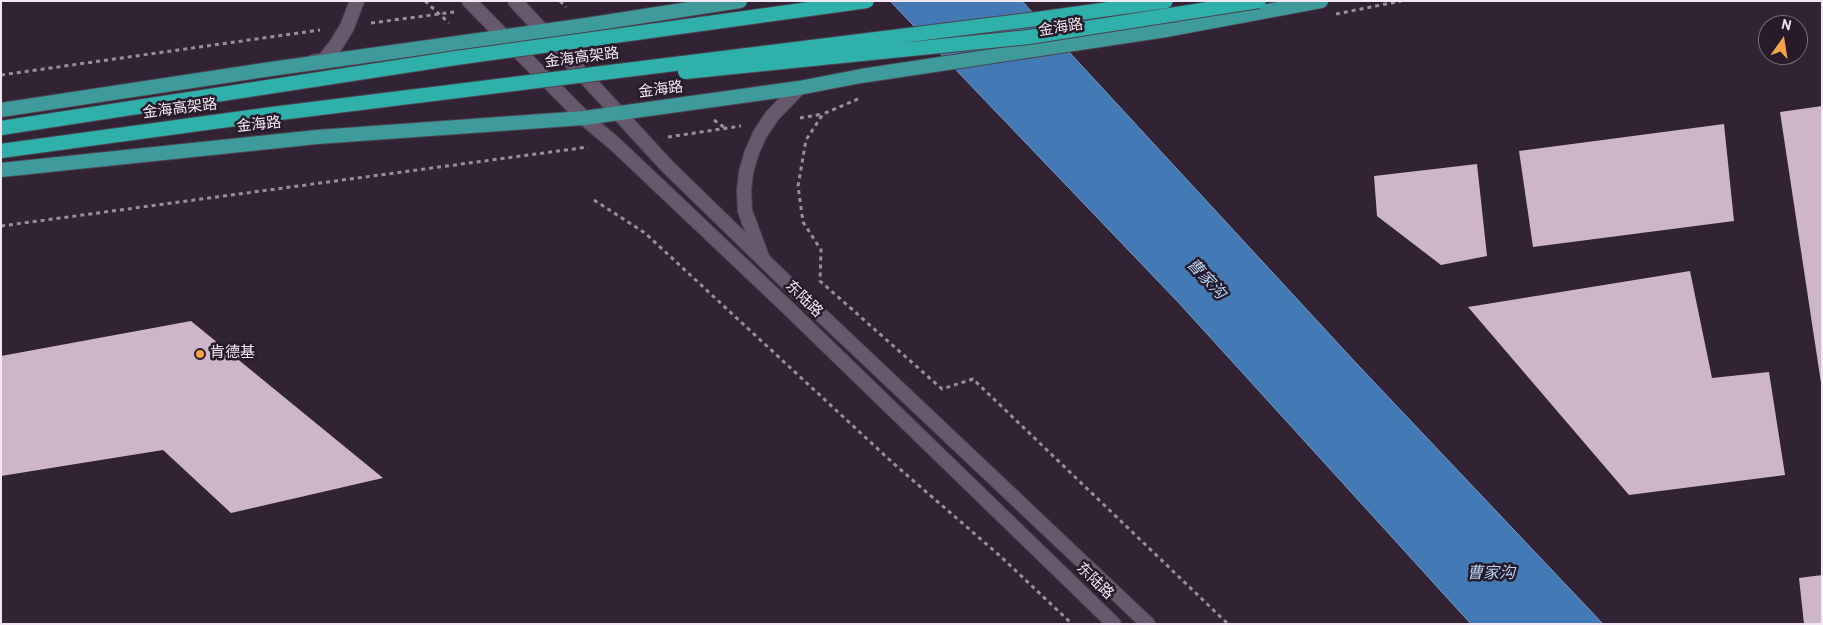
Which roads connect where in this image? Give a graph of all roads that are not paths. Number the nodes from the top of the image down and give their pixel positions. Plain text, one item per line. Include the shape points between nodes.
1 (357, 1) edge
2 (468, 1) edge
3 (514, 1) edge
4 (740, 1) edge
5 (867, 1) edge
6 (1166, 1) edge
7 (1259, 1) edge
8 (1320, 1) edge
9 (543, 31) junction
10 (504, 37) junction
11 (271, 69) junction
12 (798, 88) junction
13 (1, 110) edge
14 (618, 112) junction
15 (277, 114) junction
16 (584, 118) junction
17 (1, 128) edge
18 (1, 151) edge
19 (1, 170) edge
20 (763, 260) junction
21 (1114, 624) edge
22 (1148, 624) edge

1 - 11 main road via 347,27 324,60
2 - 10 main road, 东陆路
3 - 9 main road, 东陆路
4 - 9 main road
5 - 17 highway, 金海高架路, bridge via 456,58
6 - 15 highway, 金海高架路, bridge
7 - 15 highway, bridge via 1030,37
8 - 12 main road, 金海路 via 1166,30
9 - 10 main road
9 - 14 main road, 东陆路
10 - 11 main road
10 - 16 main road, 东陆路
11 - 13 main road
12 - 14 main road, 金海路
12 - 20 main road via 760,134 746,172 746,211
14 - 16 main road, 金海路
14 - 20 main road, 东陆路 via 667,166
15 - 18 highway, 金海高架路, bridge
16 - 19 main road, 金海路 via 317,137
16 - 21 main road, 东陆路 via 784,304
20 - 22 main road, 东陆路

